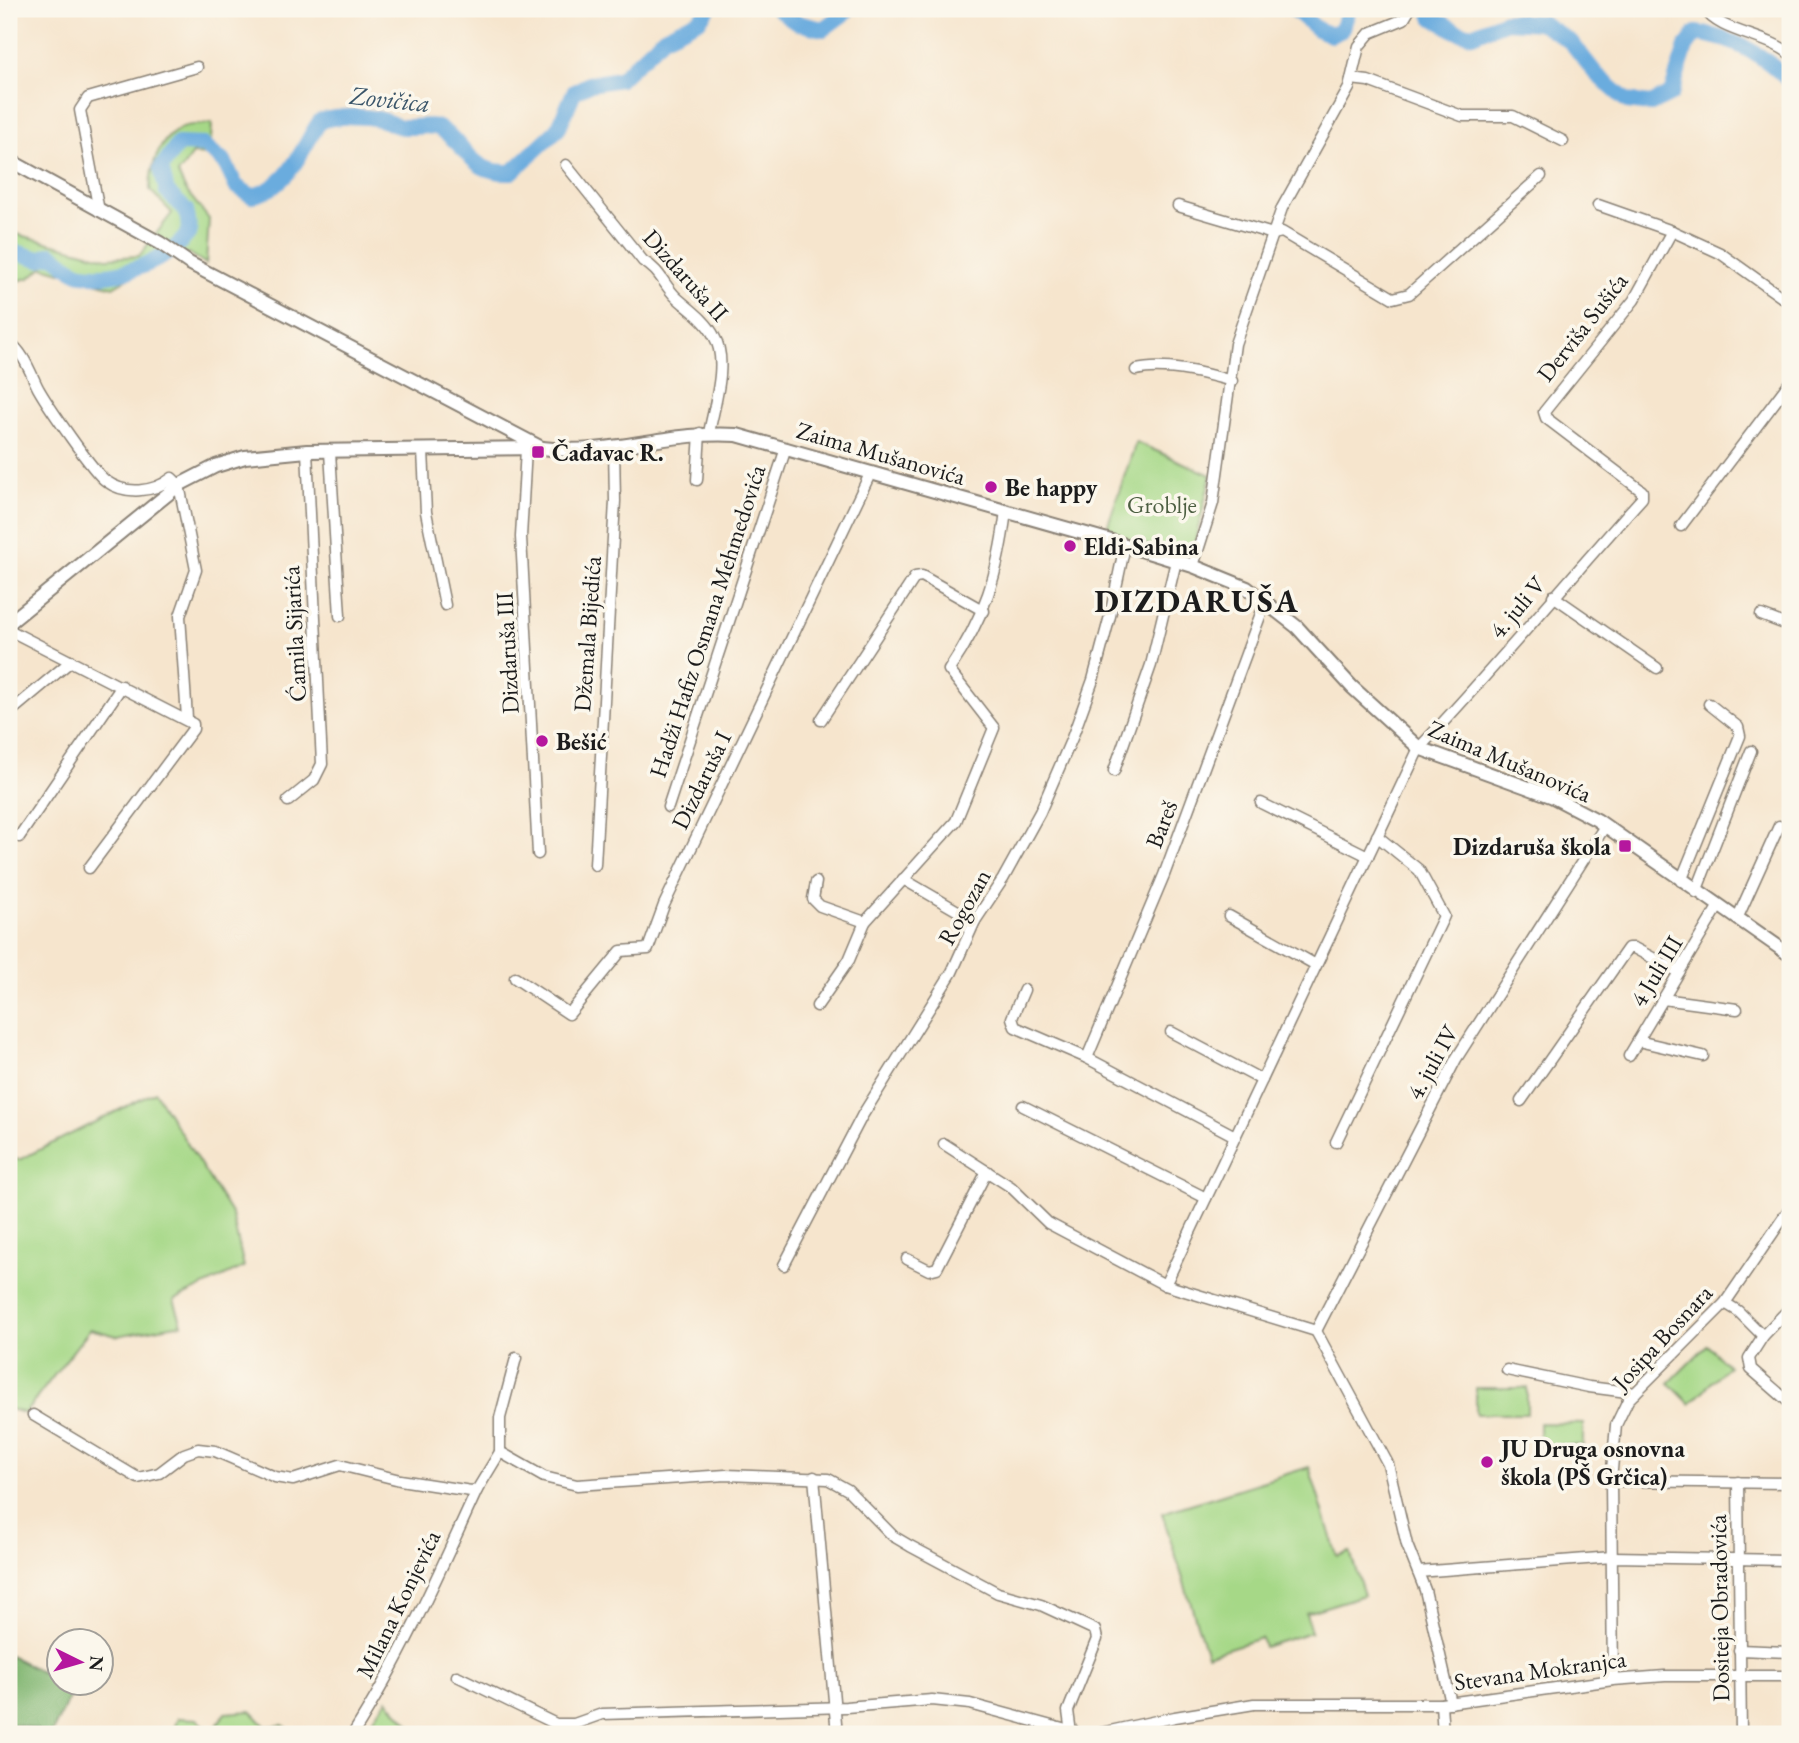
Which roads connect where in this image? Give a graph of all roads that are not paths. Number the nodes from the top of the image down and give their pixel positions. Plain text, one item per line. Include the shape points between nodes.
1 (1410, 9) edge
2 (1705, 9) edge
3 (1790, 54) edge
4 (197, 67) dead end
5 (1351, 79) junction
6 (1563, 141) dead end
7 (9, 160) edge
8 (566, 165) dead end
9 (1541, 176) dead end
10 (1598, 205) dead end
11 (1178, 206) dead end
12 (99, 211) junction
13 (1672, 231) junction
14 (1273, 234) junction
15 (1790, 303) edge
16 (9, 342) edge
17 (1136, 370) dead end
18 (1232, 381) junction
19 (1790, 382) edge
20 (705, 433) junction
21 (614, 447) junction
22 (542, 448) junction
23 (786, 448) junction
24 (526, 449) junction
25 (307, 451) junction
26 (423, 451) junction
27 (330, 452) junction
28 (871, 472) junction
29 (697, 480) dead end
30 (179, 485) junction
31 (1642, 491) joint
32 (1006, 510) junction
33 (1681, 526) dead end
34 (1125, 545) junction
35 (1176, 561) junction
36 (1193, 566) junction
37 (1553, 596) junction
38 (1266, 600) junction
39 (446, 605) dead end
40 (984, 611) junction
41 (1761, 615) dead end
42 (340, 616) dead end
43 (9, 623) edge
44 (1790, 626) edge
45 (9, 630) edge
46 (71, 661) junction
47 (1657, 668) dead end
48 (122, 686) junction
49 (1709, 704) dead end
50 (9, 713) edge
51 (187, 718) junction
52 (821, 720) dead end
53 (1419, 748) junction
54 (1751, 751) dead end
55 (1114, 771) dead end
56 (288, 801) dead end
57 (1261, 803) dead end
58 (668, 807) dead end
59 (1605, 826) junction
60 (1779, 826) dead end
61 (1377, 836) junction
62 (19, 837) dead end
63 (538, 855) dead end
64 (1367, 856) junction
65 (594, 865) dead end
66 (89, 868) dead end
67 (903, 879) junction
68 (1681, 881) junction
69 (816, 882) dead end
70 (1696, 892) junction
71 (1718, 907) junction
72 (1230, 916) dead end
73 (1737, 919) junction
74 (975, 921) junction
75 (865, 922) junction
76 (1790, 955) edge
77 (1316, 965) junction
78 (1679, 972) junction
79 (515, 978) dead end
80 (1024, 990) dead end
81 (1663, 999) junction
82 (817, 1006) dead end
83 (1737, 1009) dead end
84 (1171, 1032) dead end
85 (1638, 1041) junction
86 (1629, 1056) dead end
87 (1703, 1056) dead end
88 (1087, 1058) junction
89 (1262, 1080) junction
90 (1521, 1101) dead end
91 (1023, 1106) dead end
92 (1235, 1136) junction
93 (1336, 1142) dead end
94 (944, 1144) dead end
95 (987, 1171) junction
96 (1206, 1198) junction
97 (1790, 1208) edge
98 (907, 1258) dead end
99 (784, 1265) dead end
100 (1165, 1285) junction
101 (1725, 1303) junction
102 (1790, 1308) edge
103 (1316, 1331) junction
104 (1763, 1336) junction
105 (516, 1358) dead end
106 (1507, 1370) dead end
107 (1635, 1393) junction
108 (1790, 1403) edge
109 (33, 1415) dead end
110 (500, 1452) junction
111 (814, 1477) junction
112 (1611, 1481) junction
113 (1738, 1482) junction
114 (1790, 1483) edge
115 (477, 1490) junction
116 (1612, 1556) junction
117 (1739, 1558) junction
118 (1790, 1560) edge
119 (1418, 1572) junction
120 (1739, 1650) junction
121 (1790, 1652) edge
122 (457, 1676) dead end
123 (1740, 1676) junction
124 (1790, 1676) edge
125 (1613, 1680) junction
126 (1446, 1704) junction
127 (835, 1707) junction
128 (353, 1734) edge
129 (837, 1734) edge
130 (1076, 1734) edge
131 (1096, 1734) edge
132 (1443, 1734) edge
133 (1741, 1734) edge

1 - 5 street via 1404,19 1364,40
2 - 3 street via 1726,25 1776,43
4 - 12 street via 82,103
5 - 6 street via 1462,116 1513,116
5 - 14 street via 1282,208
7 - 12 street
8 - 20 street, Dizdaruša II via 643,261 656,267 673,294 714,335 719,368
9 - 14 street via 1401,298 1393,298 1282,233
10 - 13 street
11 - 14 street
12 - 22 street
13 - 15 street via 1720,253
13 - 31 street, Derviša Sušića via 1634,300 1545,409 1546,418
14 - 18 street via 1235,344
16 - 30 street via 104,480 122,489 153,488 172,478
17 - 18 street via 1205,374
18 - 36 street via 1213,503
19 - 33 street
20 - 21 street, Zaima Mušanovića
20 - 23 street, Zaima Mušanovića via 737,435
20 - 29 street, Dizdaruša II
21 - 22 street, Zaima Mušanovića via 577,452
21 - 65 street, Džemala Bijedića via 615,501
22 - 24 street
23 - 28 street, Zaima Mušanovića
23 - 58 street, Hadži Hafiz Osmana Mehmedovića
24 - 26 street
24 - 63 street, Dizdaruša III via 521,537
25 - 27 street
25 - 30 street via 246,457
25 - 56 street, Ćamila Sijarića via 322,764 314,780
26 - 27 street
26 - 39 street via 426,512
27 - 42 street, Ćamila Sijarića
28 - 32 street, Zaima Mušanovića
28 - 79 street, Dizdaruša I via 664,905 648,949 621,951 569,1014
30 - 43 street
30 - 51 street via 196,570 180,616
31 - 37 street, 4. juli V via 1642,498
32 - 34 street, Zaima Mušanovića
32 - 40 street via 999,563
34 - 35 street, Zaima Mušanovića
34 - 74 street, Rogozan via 1107,629 1072,738 1040,812
35 - 36 street, Zaima Mušanovića
35 - 55 street via 1151,665
36 - 38 street, Zaima Mušanovića
37 - 47 street
37 - 53 street, 4. juli V
38 - 53 street, Zaima Mušanovića
38 - 88 street, Bareš via 1164,875
40 - 52 street via 915,576
40 - 67 street via 949,670 994,728 956,821
41 - 44 street
45 - 46 street
46 - 48 street
46 - 50 street
48 - 51 street
48 - 62 street
49 - 68 street via 1738,727 1740,736
51 - 66 street via 193,729
53 - 59 street, Zaima Mušanovića via 1557,799
53 - 61 street
54 - 70 street
57 - 64 street
59 - 68 street, Zaima Mušanovića
59 - 103 street, 4. juli IV via 1456,1059
60 - 73 street
61 - 64 street
61 - 93 street via 1419,870 1444,916
64 - 77 street
67 - 74 street
67 - 75 street
68 - 70 street, Zaima Mušanovića
69 - 75 street via 813,900 820,906
70 - 71 street, Zaima Mušanovića
71 - 73 street, Zaima Mušanovića
71 - 78 street, 4 Juli III
72 - 77 street
73 - 76 street, Zaima Mušanovića
74 - 99 street, Rogozan via 952,972 862,1116
75 - 82 street via 849,960
77 - 89 street
78 - 81 street, 4 Juli III
78 - 90 street via 1628,948
80 - 88 street via 1012,1018 1015,1027
81 - 83 street
81 - 85 street, 4 Juli III
84 - 89 street
85 - 86 street, 4 Juli III
85 - 87 street
88 - 92 street
89 - 92 street
91 - 96 street
92 - 96 street
94 - 95 street
95 - 98 street via 937,1269 929,1270
95 - 100 street via 1048,1223
96 - 100 street
97 - 101 street, Josipa Bosnara
100 - 103 street
101 - 104 street
101 - 107 street, Josipa Bosnara
102 - 104 street
103 - 119 street via 1388,1464
104 - 108 street via 1750,1354 1750,1367
105 - 110 street via 500,1418
106 - 107 street
107 - 112 street, Josipa Bosnara via 1616,1425
109 - 115 street via 138,1478 159,1473 198,1449 293,1480 340,1465 400,1480
110 - 111 street via 544,1477 595,1486 726,1475
110 - 115 street, Milana Konjevića
111 - 127 street
111 - 130 street via 848,1490 893,1536 910,1546 998,1593 1041,1605 1095,1630 1097,1639 1068,1711
112 - 113 street
112 - 116 street, Josipa Bosnara
113 - 114 street
113 - 117 street, Dositeja Obradovića
115 - 128 street, Milana Konjevića via 432,1587
116 - 117 street
116 - 119 street
116 - 125 street, Josipa Bosnara
117 - 118 street
117 - 120 street, Dositeja Obradovića
119 - 126 street
120 - 121 street
120 - 123 street, Dositeja Obradovića
122 - 127 street via 556,1724 574,1724 602,1714
123 - 124 street, Stevana Mokranjca
123 - 125 street, Stevana Mokranjca
123 - 133 street, Dositeja Obradovića
125 - 126 street, Stevana Mokranjca
126 - 131 street, Stevana Mokranjca via 1230,1707
126 - 132 street
127 - 129 street
127 - 130 street via 958,1702

